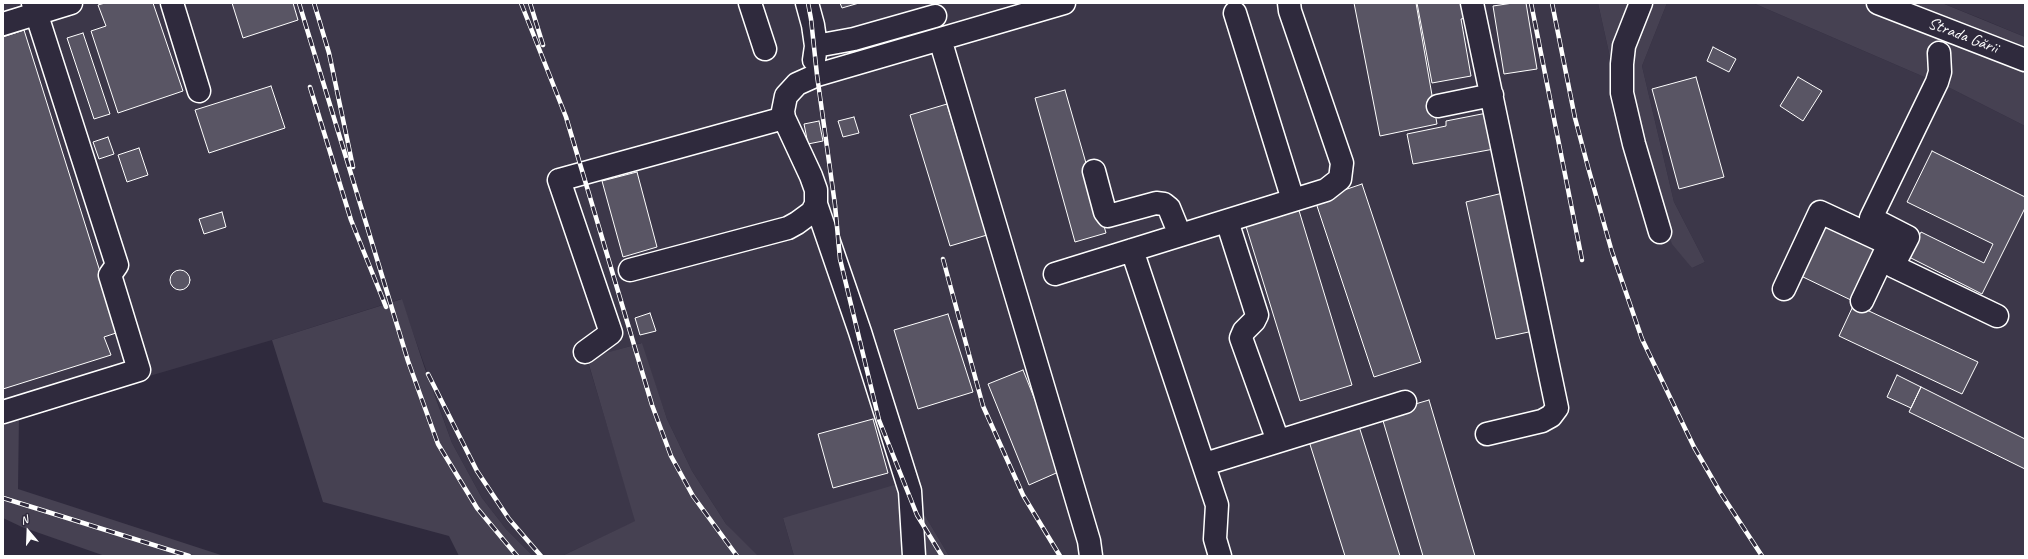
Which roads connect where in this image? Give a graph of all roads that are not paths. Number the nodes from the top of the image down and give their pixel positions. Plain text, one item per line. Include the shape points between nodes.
1 (71, 3) edge
2 (172, 3) edge
3 (750, 3) edge
4 (806, 3) edge
5 (1064, 3) edge
6 (1289, 3) edge
7 (1472, 3) edge
8 (1641, 3) edge
9 (1878, 3) edge
10 (35, 8) edge
11 (1235, 13) dead end
12 (935, 16) dead end
13 (3, 24) edge
14 (1950, 31) junction
15 (940, 39) junction
16 (816, 46) junction
17 (765, 50) dead end
18 (1939, 54) junction
19 (2025, 60) edge
20 (812, 77) junction
21 (199, 91) dead end
22 (1492, 96) junction
23 (1438, 106) dead end
24 (786, 124) junction
25 (1094, 171) dead end
26 (1292, 200) junction
27 (816, 204) junction
28 (1227, 221) junction
29 (1854, 228) junction
30 (1660, 232) dead end
31 (1180, 235) junction
32 (1132, 250) junction
33 (630, 270) dead end
34 (1055, 274) dead end
35 (1784, 289) dead end
36 (1862, 302) dead end
37 (1997, 316) dead end
38 (585, 352) dead end
39 (1405, 402) dead end
40 (3, 412) edge
41 (1487, 434) dead end
42 (1278, 441) junction
43 (1205, 464) junction
44 (914, 556) edge
45 (1090, 556) edge
46 (1220, 556) edge

1 - 10 street
2 - 21 street
3 - 17 street
4 - 16 street
5 - 15 street
6 - 26 street via 1342,163 1340,179 1326,190
7 - 22 street
8 - 30 street via 1624,46 1622,92 1634,144
9 - 14 street, Strada Gării
10 - 13 street
10 - 40 street via 37,40 86,194 117,265 110,275 139,370
11 - 26 street
12 - 16 street via 854,39
14 - 18 street
14 - 19 street, Strada Gării
15 - 20 street
15 - 45 street via 1089,541
16 - 20 street
18 - 29 street
18 - 37 street via 1940,72 1937,82 1871,218 1908,237 1893,266
20 - 24 street via 797,84 788,92 783,105
22 - 23 street
22 - 41 street via 1557,408 1551,416 1542,421
24 - 27 street via 811,176 816,190
24 - 38 street via 559,180 611,333
25 - 31 street via 1108,216 1156,203 1164,204 1169,208
26 - 28 street
27 - 33 street via 806,217 788,228
27 - 44 street via 910,491
28 - 31 street
28 - 42 street via 1257,315 1241,338
29 - 35 street via 1820,212
29 - 36 street via 1889,244
31 - 32 street
32 - 34 street
32 - 43 street
39 - 42 street
42 - 43 street
43 - 46 street via 1217,505 1215,539

